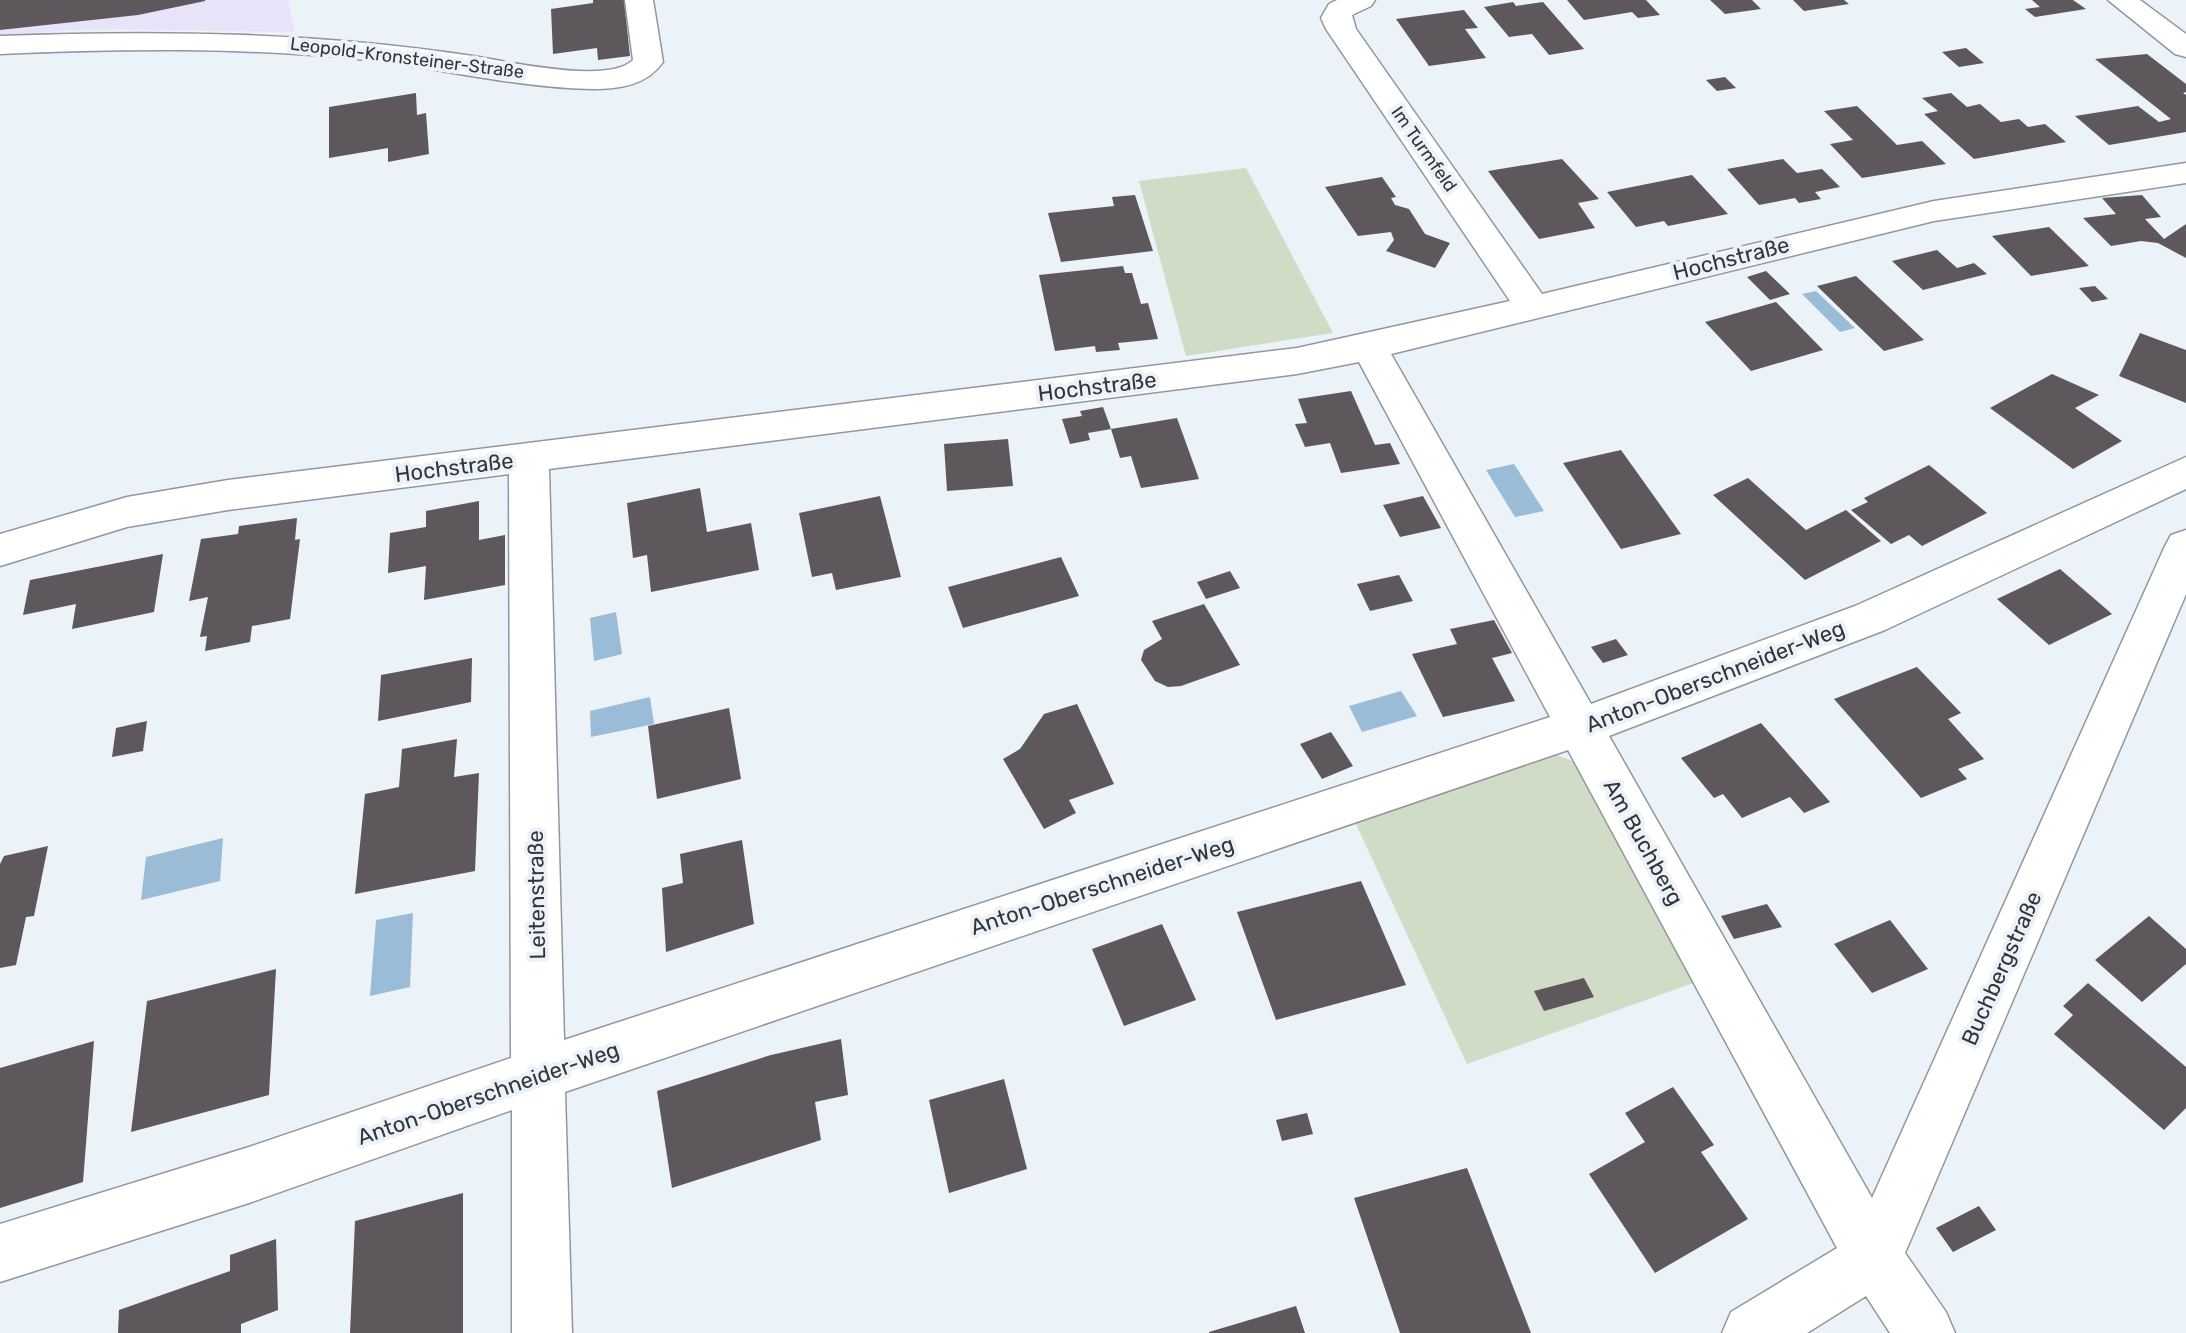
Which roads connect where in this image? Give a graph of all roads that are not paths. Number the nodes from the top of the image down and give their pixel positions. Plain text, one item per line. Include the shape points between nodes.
1 (639, 0) edge
2 (1361, 0) edge
3 (2122, 0) edge
4 (0, 45) edge
5 (2186, 48) edge
6 (2186, 173) edge
7 (1532, 306) junction
8 (1369, 347) junction
9 (529, 457) junction
10 (2186, 472) edge
11 (2186, 546) edge
12 (0, 550) edge
13 (1581, 726) junction
14 (538, 1076) junction
15 (0, 1253) edge
16 (1874, 1258) junction
17 (542, 1333) edge
18 (1752, 1333) edge
19 (1925, 1333) edge

1 - 4 street, Leopold-Kronsteiner-Straße via 648,62 636,76 619,79 261,42
2 - 7 street, Im Turmfeld via 1339,10 1341,29
3 - 5 street
6 - 7 street, Hochstraße via 1934,211
7 - 8 street, Hochstraße
8 - 9 street, Hochstraße via 1297,361
8 - 13 street, Am Buchberg
9 - 12 street, Hochstraße via 127,512
9 - 14 street, Leitenstraße
10 - 13 street, Anton-Oberschneider-Weg via 1870,618
11 - 16 street, Buchbergstraße
13 - 14 street, Anton-Oberschneider-Weg
13 - 16 street, Am Buchberg
14 - 15 street, Anton-Oberschneider-Weg
14 - 17 street, Leitenstraße
16 - 18 street
16 - 19 street, Am Buchberg

